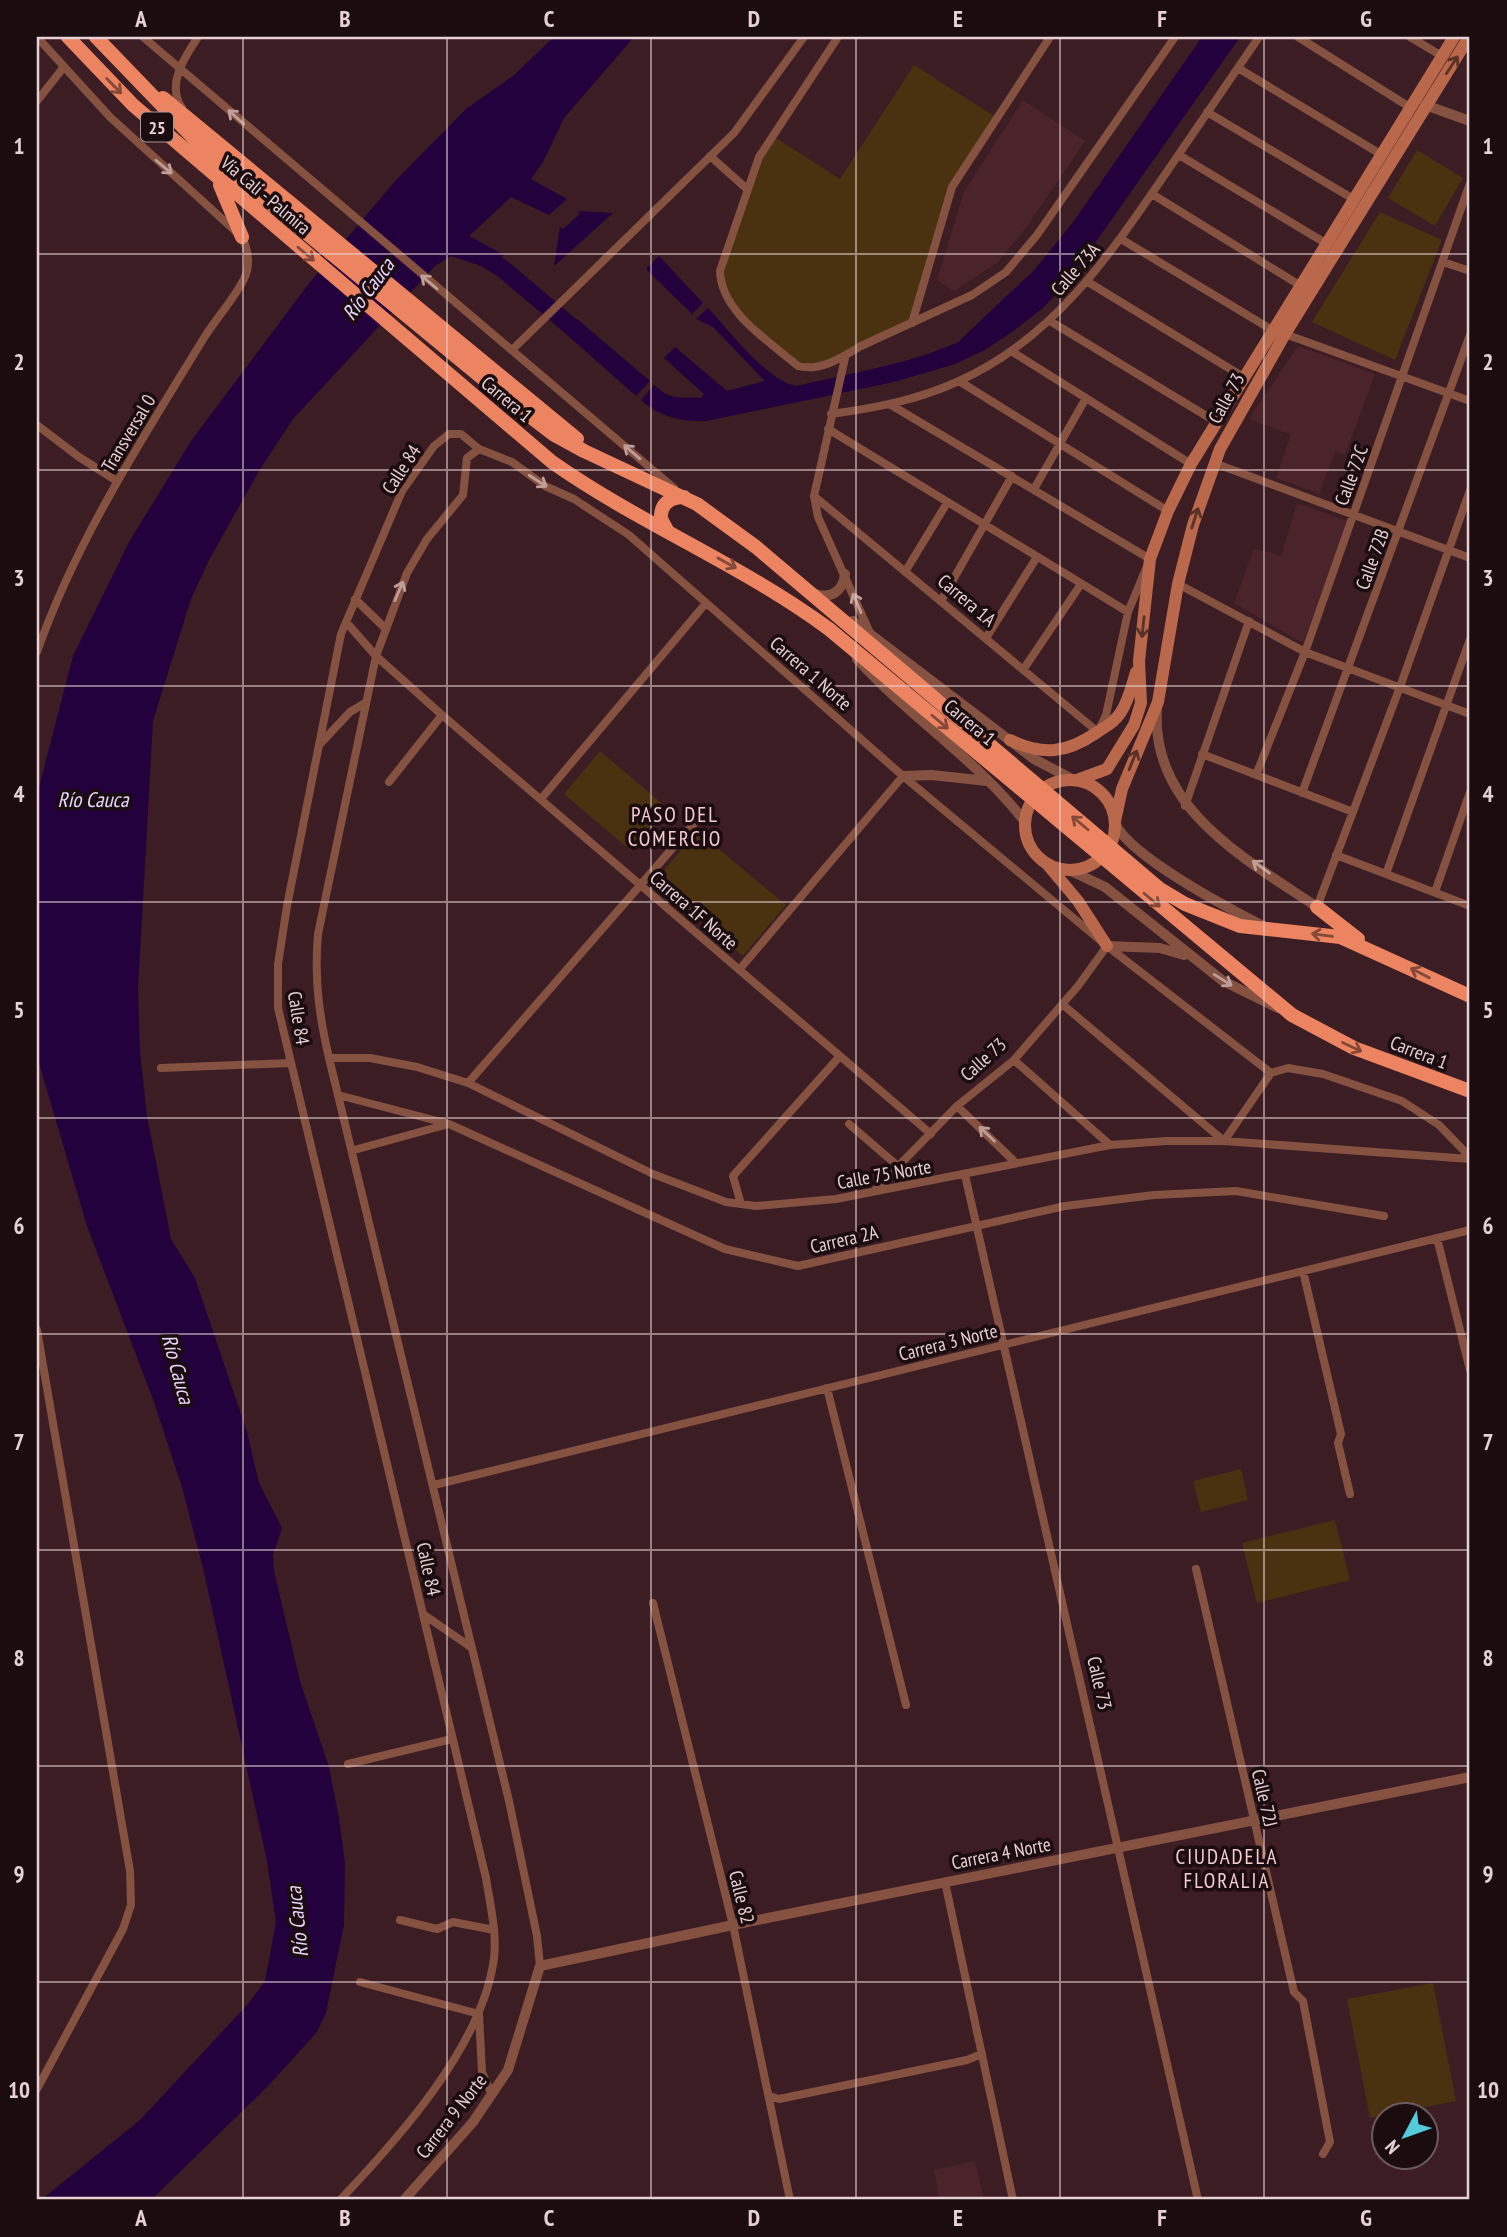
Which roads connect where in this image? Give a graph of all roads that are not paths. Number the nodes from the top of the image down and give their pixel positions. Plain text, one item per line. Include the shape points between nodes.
1 (37, 37) edge
2 (68, 37) edge
3 (96, 37) edge
4 (142, 37) edge
5 (198, 37) edge
6 (804, 37) edge
7 (838, 37) edge
8 (1050, 37) edge
9 (1175, 37) edge
10 (1259, 37) edge
11 (1298, 37) edge
12 (1409, 37) edge
13 (1454, 37) edge
14 (1469, 37) edge
15 (1442, 56) junction
16 (122, 67) junction
17 (63, 68) junction
18 (1238, 68) junction
19 (181, 69) junction
20 (37, 101) edge
21 (1425, 105) junction
22 (1410, 108) junction
23 (1207, 112) junction
24 (188, 117) junction
25 (1470, 121) edge
26 (1178, 155) junction
27 (1382, 155) junction
28 (710, 156) junction
29 (218, 180) junction
30 (1470, 183) edge
31 (747, 189) junction
32 (1152, 194) junction
33 (1355, 200) junction
34 (258, 204) junction
35 (242, 237) junction
36 (1121, 239) junction
37 (1328, 244) junction
38 (1443, 262) junction
39 (1470, 271) edge
40 (1088, 282) junction
41 (1301, 286) junction
42 (1050, 321) junction
43 (912, 323) junction
44 (1279, 332) junction
45 (1470, 335) edge
46 (513, 349) junction
47 (1012, 351) junction
48 (460, 352) junction
49 (845, 358) junction
50 (447, 374) joint
51 (1402, 376) junction
52 (1245, 378) junction
53 (960, 381) junction
54 (1449, 392) junction
55 (1086, 398) junction
56 (1470, 401) edge
57 (891, 405) junction
58 (831, 414) junction
59 (1218, 423) junction
60 (37, 425) edge
61 (828, 429) junction
62 (1060, 444) junction
63 (479, 449) junction
64 (1214, 463) junction
65 (1191, 464) junction
66 (1012, 476) junction
67 (117, 481) junction
68 (1034, 489) junction
69 (1470, 490) edge
70 (684, 496) junction
71 (814, 496) junction
72 (947, 503) junction
73 (1168, 511) junction
74 (1353, 514) junction
75 (984, 525) junction
76 (667, 530) junction
77 (1399, 531) junction
78 (1449, 550) junction
79 (1037, 557) junction
80 (1470, 558) edge
81 (1150, 559) junction
82 (905, 572) junction
83 (845, 574) junction
84 (1178, 583) junction
85 (1081, 584) junction
86 (811, 591) junction
87 (355, 599) junction
88 (941, 601) junction
89 (706, 603) junction
90 (1128, 612) junction
91 (1249, 621) junction
92 (346, 622) junction
93 (385, 628) junction
94 (829, 629) junction
95 (870, 633) junction
96 (986, 638) junction
97 (1470, 639) edge
98 (37, 652) edge
99 (1305, 652) junction
100 (376, 656) junction
101 (1139, 661) junction
102 (1350, 669) junction
103 (1023, 670) junction
104 (892, 673) junction
105 (1400, 687) junction
106 (1158, 702) junction
107 (365, 703) junction
108 (1447, 705) junction
109 (1470, 714) edge
110 (442, 715) junction
111 (1098, 732) junction
112 (1010, 740) junction
113 (320, 744) junction
114 (1202, 754) junction
115 (1256, 775) junction
116 (902, 776) junction
117 (1076, 780) junction
118 (389, 782) dead end
119 (989, 782) junction
120 (1470, 792) edge
121 (1302, 793) junction
122 (541, 799) junction
123 (1185, 806) junction
124 (1353, 812) junction
125 (697, 820) dead end
126 (1025, 822) junction
127 (1115, 822) junction
128 (1336, 855) junction
129 (1044, 861) junction
130 (1069, 870) junction
131 (1386, 874) junction
132 (639, 884) junction
133 (1434, 892) junction
134 (1470, 906) edge
135 (1317, 907) junction
136 (1272, 931) junction
137 (1107, 946) junction
138 (1371, 948) junction
139 (1189, 957) junction
140 (739, 970) junction
141 (1470, 996) edge
142 (1062, 1004) junction
143 (1292, 1014) junction
144 (840, 1056) junction
145 (329, 1058) junction
146 (1014, 1060) junction
147 (291, 1063) junction
148 (161, 1068) dead end
149 (1271, 1073) junction
150 (468, 1083) junction
151 (1470, 1091) edge
152 (338, 1095) junction
153 (957, 1106) junction
154 (449, 1124) junction
155 (849, 1124) dead end
156 (931, 1134) junction
157 (1224, 1140) junction
158 (1110, 1145) junction
159 (354, 1150) junction
160 (1470, 1158) edge
161 (1016, 1163) junction
162 (900, 1167) junction
163 (965, 1175) junction
164 (874, 1191) junction
165 (741, 1204) junction
166 (1384, 1216) dead end
167 (977, 1226) junction
168 (1470, 1230) edge
169 (1437, 1238) junction
170 (1303, 1271) junction
171 (37, 1330) edge
172 (1004, 1345) junction
173 (1470, 1370) edge
174 (827, 1388) junction
175 (434, 1485) junction
176 (1350, 1494) dead end
177 (1196, 1569) dead end
178 (653, 1603) dead end
179 (423, 1614) junction
180 (472, 1648) junction
181 (906, 1705) dead end
182 (453, 1739) junction
183 (348, 1764) dead end
184 (1470, 1777) edge
185 (1254, 1821) junction
186 (1118, 1848) junction
187 (945, 1882) junction
188 (400, 1920) dead end
189 (733, 1924) junction
190 (494, 1930) junction
191 (540, 1966) junction
192 (360, 1982) dead end
193 (479, 2014) junction
194 (982, 2054) junction
195 (37, 2089) edge
196 (492, 2095) junction
197 (769, 2096) junction
198 (1323, 2154) dead end
199 (340, 2200) edge
200 (402, 2200) edge
201 (790, 2200) edge
202 (1013, 2200) edge
203 (1198, 2200) edge

1 - 17 street
2 -> 29 highway, Vía Cali - Palmira / 25 via 133,105
3 - 16 highway, Vía Cali - Palmira / 25
4 - 19 street, Carrera 1
5 - 19 street
6 - 28 street via 734,133
7 - 31 street via 759,157
8 - 43 street via 952,187
9 - 43 street via 1037,235 1006,272 984,289
10 - 18 street, Calle 73A
11 - 22 street
12 - 15 street
13 - 15 main road, Calle 73
21 -> 14 main road, Calle 73
15 - 22 main road, Calle 73
16 - 24 highway, 25
16 - 34 highway, Vía Cali - Palmira / 25
17 - 20 street
17 -> 35 street via 128,135
18 - 23 street, Calle 73A
18 - 27 street
19 - 24 street via 174,94
46 -> 19 street, Carrera 1
21 - 25 street
21 - 44 main road, Calle 73
22 - 27 main road, Calle 73
23 - 26 street, Calle 73A
23 - 33 street
24 - 48 highway, 25
26 - 32 street, Calle 73A
26 - 37 street
27 - 33 main road, Calle 73
28 - 31 street
28 - 46 street
29 - 34 highway, Vía Cali - Palmira / 25
29 - 35 highway
30 - 38 street, Calle 72C
31 - 49 street via 723,258 720,286 747,321 802,367
32 - 36 street, Calle 73A
32 - 41 street
33 - 37 main road, Calle 73
34 - 48 highway, Vía Cali - Palmira / 25
34 -> 50 highway, Vía Cali - Palmira / 25
35 - 67 street, Transversal 0 via 248,255 245,277
36 - 40 street, Calle 73A
36 - 44 street
37 - 41 main road, Calle 73
38 - 39 street
38 - 51 street, Calle 72C
40 - 42 street, Calle 73A
40 - 52 street
41 - 44 main road, Calle 73
42 - 47 street, Calle 73A
42 - 59 street
43 - 49 street
44 - 51 street
44 - 52 main road, Calle 73
44 - 64 main road, Calle 73
45 - 54 street, Calle 72B
70 -> 46 street, Carrera 1
47 - 53 street, Calle 73A
47 - 55 street
48 - 70 highway, Carrera 1 via 553,434
49 - 58 street
50 - 76 highway, Carrera 1 via 552,462
51 - 54 street
51 - 74 street, Calle 72C
52 - 59 main road, Calle 73
53 - 57 street, Calle 73A
53 - 62 street
54 - 56 street
54 - 77 street, Calle 72B
55 - 62 street
55 - 65 street
57 - 58 street, Calle 73A
57 - 66 street
58 - 61 street
59 - 65 main road, Calle 73
60 - 67 street
61 - 71 street
61 - 72 street
62 - 68 street
62 - 73 street
63 - 87 street, Calle 84 via 454,433 434,446 402,491
63 -> 89 street, Carrera 1 Norte via 512,462 545,486 604,517
93 -> 63 street, Calle 84 via 407,573 427,539 463,495 467,458
64 - 74 street
84 -> 64 main road, Calle 73
65 - 73 main road, Calle 73
66 - 68 street
66 - 75 street
67 - 98 street, Transversal 0 via 67,575
68 - 81 street
69 - 78 street
70 - 76 highway via 663,507 661,519
70 - 86 highway, Carrera 1
71 - 82 street, Carrera 1A
71 - 83 street via 818,517
72 - 75 street
72 - 82 street
73 - 81 main road, Calle 73
74 - 77 street
74 - 99 street, Calle 72C
75 - 79 street
75 - 88 street
76 -> 94 highway, Carrera 1 via 757,579
77 - 78 street
77 - 102 street, Calle 72B
78 - 80 street
78 - 105 street
79 - 85 street
79 - 96 street
81 - 90 street
81 -> 101 main road, Calle 73
82 - 88 street, Carrera 1A
83 - 86 street via 835,593 823,596
95 -> 83 street
84 - 91 street
84 - 106 main road, Calle 73
85 - 90 street
85 - 103 street
86 - 95 street
86 - 104 highway, Carrera 1
87 - 92 street, Calle 84
87 - 93 street
88 - 96 street, Carrera 1A
89 - 116 street, Carrera 1 Norte
89 - 122 street
90 - 111 street via 1106,715
91 - 99 street
91 - 114 street
92 - 100 street, Carrera 1F Norte
92 - 113 street, Calle 84
93 - 100 street, Calle 84
94 - 104 highway, Carrera 1
94 - 119 street via 896,700
95 - 112 street
96 - 103 street, Carrera 1A
97 - 108 street
99 - 102 street
99 - 115 street, Calle 72C
100 - 107 street, Calle 84
100 - 110 street, Carrera 1F Norte
101 - 111 main road via 1120,713 1108,728
101 - 117 main road, Calle 73 via 1140,703 1130,735 1108,769
102 - 105 street
102 - 121 street, Calle 72B
103 - 111 street, Carrera 1A
136 -> 104 highway, Carrera 1 via 1215,918 1136,871
104 -> 143 highway, Carrera 1
105 - 108 street
105 - 124 street
106 - 123 street via 1156,727 1162,759
127 -> 106 main road, Calle 73 via 1125,780
107 - 113 street
107 - 145 street, Calle 84 via 318,934 316,986
108 - 109 street
108 - 131 street
110 - 118 street
110 - 122 street, Carrera 1F Norte
111 - 112 main road via 1084,743 1060,750 1034,749
112 - 117 street via 1042,764
113 - 147 street, Calle 84 via 278,964 278,1008
114 - 115 street
114 - 123 street
115 - 121 street
116 - 119 street
116 - 137 street, Carrera 1 Norte
116 - 140 street
117 - 126 main road via 1042,789
117 - 127 main road via 1101,793 1111,805
119 - 126 street
120 - 133 street
121 - 124 street
122 - 132 street, Carrera 1F Norte
135 -> 123 street via 1202,825
124 - 128 street
125 - 132 street
126 - 129 main road via 1030,844
127 - 130 main road via 1112,842 1101,858
127 - 136 street via 1126,840 1158,863
128 - 131 street
128 - 135 street
129 - 130 main road
129 - 137 main road
130 - 139 street via 1105,887
131 - 133 street
132 - 140 street, Carrera 1F Norte
132 - 150 street
133 - 134 street
135 - 138 highway
138 -> 136 highway, Carrera 1 via 1340,937
137 - 139 street via 1160,948
137 - 142 street, Calle 73
137 - 149 street, Carrera 1 Norte
141 -> 138 highway, Carrera 1
139 -> 143 street via 1242,992
140 - 144 street, Carrera 1F Norte
142 - 146 street, Calle 73
142 - 157 street
143 -> 151 highway, Carrera 1 via 1354,1048
144 - 156 street, Carrera 1F Norte
144 - 165 street via 733,1177
145 - 150 street, Calle 75 Norte via 370,1058
145 - 152 street, Calle 84
146 - 153 street, Calle 73
146 - 158 street
147 - 148 street
147 - 179 street, Calle 84
149 - 157 street
149 - 160 street via 1288,1068 1323,1074 1402,1101 1439,1125
150 - 165 street, Calle 75 Norte via 653,1174
152 - 154 street, Carrera 2A
152 - 159 street, Calle 84
153 - 156 street, Calle 73
161 -> 153 street
154 - 159 street
154 - 167 street, Carrera 2A via 725,1249 797,1266
155 - 162 street
156 - 162 street, Calle 73
157 - 158 street, Calle 75 Norte
157 - 160 street, Calle 75 Norte
158 - 161 street, Calle 75 Norte
159 - 175 street, Calle 84
161 - 163 street, Calle 75 Norte
162 - 164 street, Calle 73
163 - 164 street, Calle 75 Norte
163 - 167 street, Calle 73
164 - 165 street, Calle 75 Norte via 786,1205
166 - 167 street, Carrera 2A via 1236,1191 1111,1199
167 - 172 street, Calle 73
168 - 169 street, Carrera 3 Norte
169 - 170 street, Carrera 3 Norte
169 - 173 street
170 - 172 street, Carrera 3 Norte
170 - 176 street
171 - 195 street via 130,1871 131,1905 103,1969
172 - 174 street, Carrera 3 Norte
172 - 186 street, Calle 73
174 - 175 street, Carrera 3 Norte
174 - 181 street
175 - 180 street, Calle 84
177 - 185 street, Calle 72J
178 - 189 street, Calle 82
179 - 180 street
179 - 182 street, Calle 84
180 - 191 street, Calle 84 via 512,1814
182 - 183 street
182 - 190 street, Calle 84
184 - 185 street, Carrera 4 Norte
185 - 186 street, Carrera 4 Norte
185 - 198 street, Calle 72J via 1294,1992 1303,2001 1330,2142
186 - 187 street, Carrera 4 Norte
186 - 203 street, Calle 73
187 - 189 street, Carrera 4 Norte
187 - 194 street
188 - 190 street via 437,1929 453,1922
189 - 191 street, Carrera 4 Norte
189 - 197 street, Calle 82
190 - 193 street, Calle 84 via 494,1959
191 - 196 street, Carrera 9 Norte via 512,2059
192 - 193 street
193 - 196 street via 482,2072
193 - 199 street, Carrera 9 Norte via 440,2080 389,2150
194 - 197 street via 779,2099
194 - 202 street
196 - 200 street, Carrera 9 Norte via 454,2145
197 - 201 street, Calle 82

